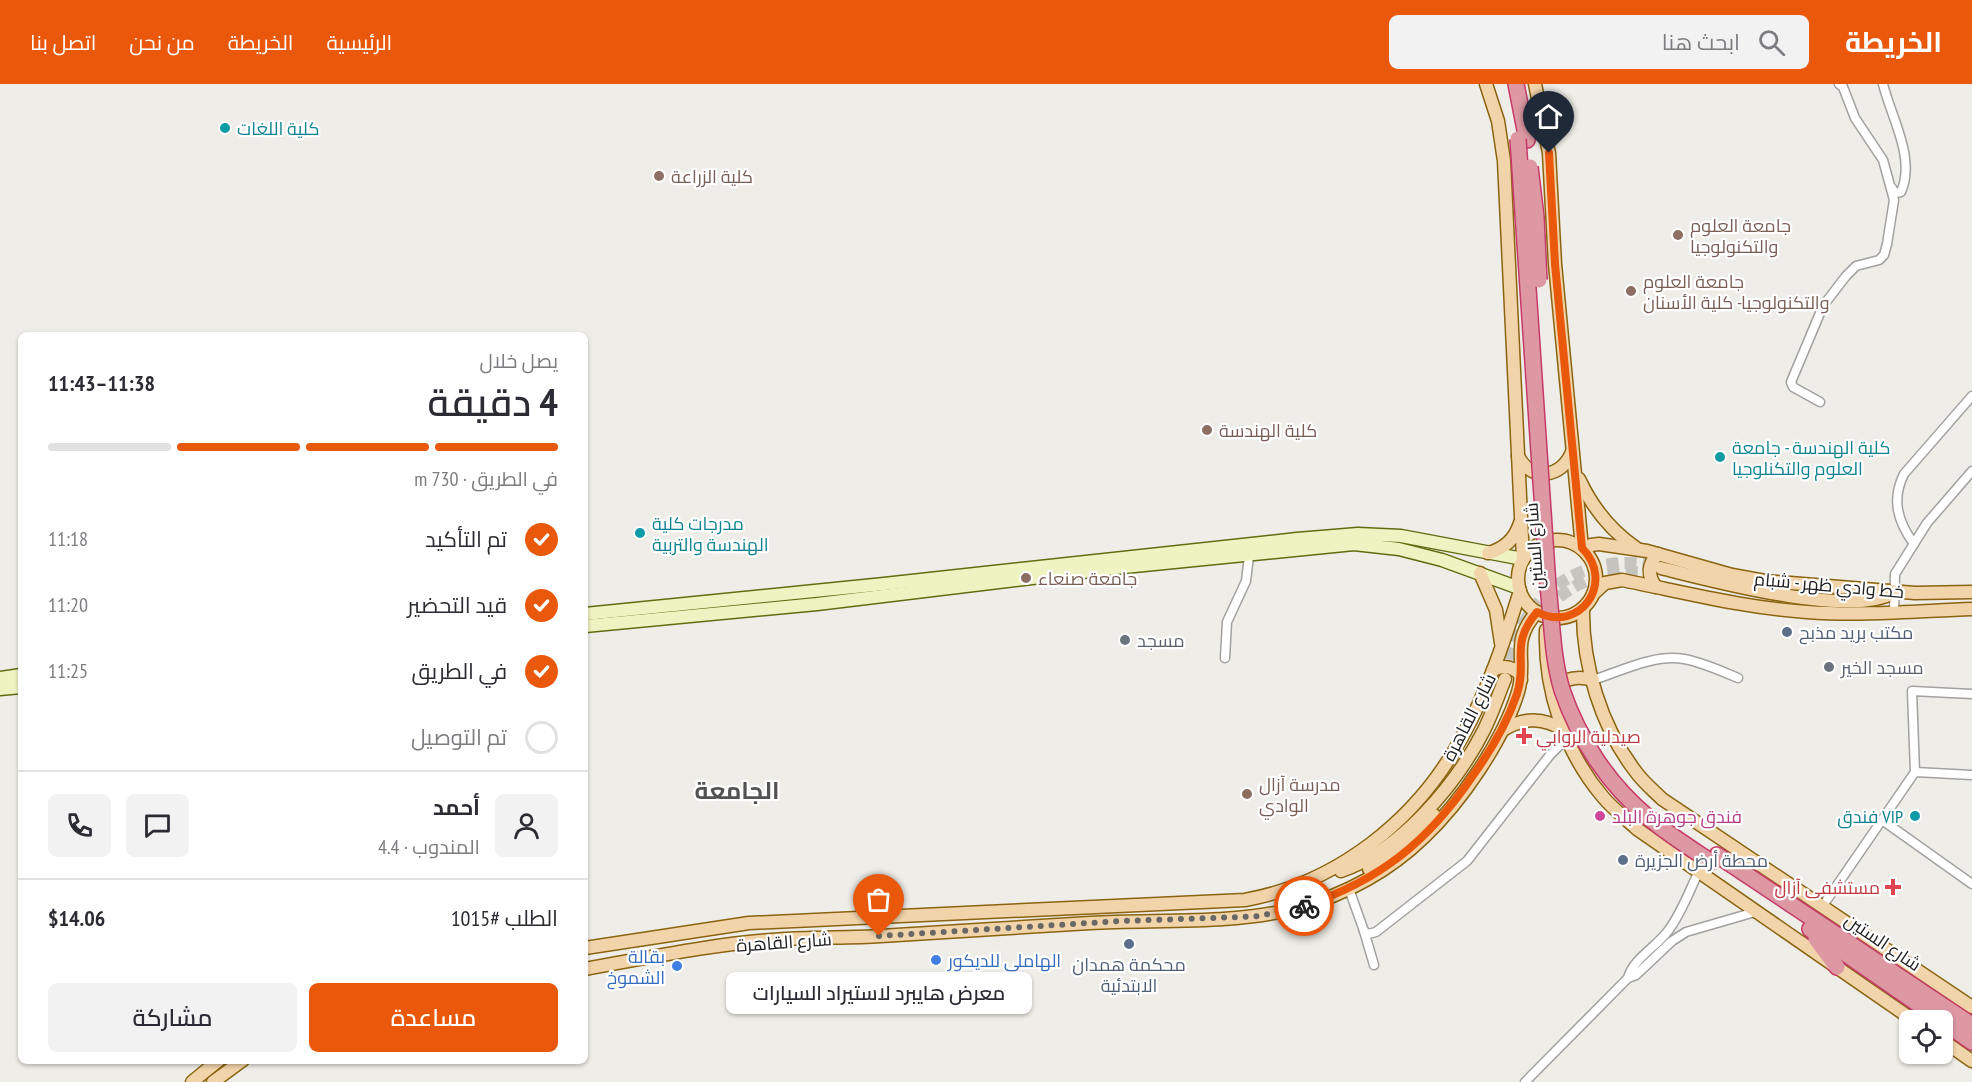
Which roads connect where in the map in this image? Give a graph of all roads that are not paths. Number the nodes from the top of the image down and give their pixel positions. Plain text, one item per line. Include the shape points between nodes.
1 (1486, 84) edge
2 (1506, 84) edge
3 (1516, 84) edge
4 (1535, 84) edge
5 (1839, 84) edge
6 (1883, 84) edge
7 (1523, 140) junction
8 (1892, 188) junction
9 (1972, 396) edge
10 (1820, 402) dead end
11 (1572, 452) junction
12 (1517, 455) junction
13 (1574, 467) junction
14 (1972, 471) edge
15 (1520, 522) junction
16 (1400, 542) junction
17 (1914, 544) junction
18 (1583, 549) junction
19 (1639, 550) junction
20 (1488, 553) junction
21 (1658, 554) junction
22 (1249, 556) junction
23 (1523, 559) junction
24 (1070, 569) junction
25 (1052, 571) junction
26 (1480, 573) junction
27 (1659, 576) junction
28 (1519, 590) junction
29 (1895, 591) junction
30 (1972, 592) edge
31 (1593, 594) junction
32 (1583, 608) junction
33 (1972, 609) edge
34 (1894, 613) junction
35 (588, 614) edge
36 (1542, 614) junction
37 (588, 626) edge
38 (1501, 649) junction
39 (1225, 658) dead end
40 (1493, 670) junction
41 (18, 675) edge
42 (0, 678) edge
43 (1738, 678) dead end
44 (1512, 680) junction
45 (1593, 680) junction
46 (18, 687) edge
47 (0, 689) edge
48 (1551, 691) junction
49 (1972, 694) edge
50 (1503, 730) junction
51 (1567, 736) junction
52 (1915, 772) junction
53 (1972, 775) edge
54 (1882, 820) junction
55 (1715, 859) junction
56 (1698, 873) junction
57 (1324, 874) junction
58 (1972, 884) edge
59 (1349, 889) junction
60 (1822, 907) junction
61 (1755, 912) junction
62 (1807, 927) junction
63 (1364, 931) junction
64 (1661, 946) junction
65 (588, 948) edge
66 (1374, 965) dead end
67 (1837, 967) junction
68 (588, 968) edge
69 (1972, 1007) edge
70 (1899, 1010) edge
71 (1926, 1010) edge
72 (1972, 1025) edge
73 (1953, 1029) edge
74 (1972, 1042) edge
75 (1953, 1048) edge
76 (1972, 1061) edge
77 (214, 1064) edge
78 (238, 1064) edge
79 (192, 1082) edge
80 (213, 1082) edge
81 (1525, 1082) edge

1 - 12 main road, شارع الستين via 1498,121 1504,160
2 - 7 highway, شارع الستين
3 - 7 highway, شارع الستين
4 - 11 main road via 1549,153
5 - 8 street via 1855,118 1883,160
6 - 8 street via 1905,160 1901,192 1895,193
7 - 55 highway, شارع الستين, bridge via 1547,574 1562,689 1591,751 1617,787 1651,820
8 - 10 street via 1894,200 1884,255 1856,266 1831,294 1791,382
9 - 17 street via 1898,484 1896,504
11 - 12 main road via 1564,466 1550,474 1533,472
11 - 13 main road
12 - 15 main road, شارع الستين
13 - 18 main road
13 - 19 main road via 1600,514
14 - 17 street
15 - 20 main road via 1509,542
15 - 23 main road, شارع الستين
16 - 20 street
16 - 22 street
16 - 24 street via 1358,534
16 - 26 street
17 - 29 street via 1895,574
18 - 19 main road, خط وادي ظهر - شبام via 1599,544
18 - 23 main road via 1567,541 1550,540 1534,547
18 - 31 main road via 1595,570
19 - 21 main road, خط وادي ظهر - شبام
20 - 23 street
21 - 27 main road via 1650,570 1651,579
21 - 29 main road, خط وادي ظهر - شبام via 1765,581
22 - 24 street
22 - 39 street via 1246,581 1227,622
23 - 28 main road via 1518,573
24 - 25 street
25 - 35 street
25 - 37 street via 817,604
26 - 28 street
26 - 38 main road via 1496,610
27 - 29 main road via 1805,597 1873,601
27 - 31 main road via 1605,583
27 - 34 main road, خط وادي ظهر - شبام via 1781,603 1876,608
28 - 36 main road via 1526,603
28 - 38 main road, شارع القاهرة
29 - 30 main road, خط وادي ظهر - شبام
29 - 34 street
31 - 32 main road
32 - 36 main road via 1554,618
32 - 45 main road, شارع الستين via 1583,634
33 - 34 main road, خط وادي ظهر - شبام
36 - 44 main road, شارع القاهرة via 1526,626
36 - 48 main road
38 - 40 main road, شارع القاهرة
40 - 44 main road via 1510,668 1520,674
40 - 57 main road, شارع القاهرة via 1460,742 1425,792 1381,835
41 - 42 street
43 - 45 street via 1685,659 1670,658 1650,660
44 - 50 main road, شارع القاهرة
44 - 57 main road via 1471,753 1428,808 1372,856
44 - 59 main road via 1495,727 1455,790 1417,832 1361,875
45 - 48 main road via 1570,678
45 - 60 main road, شارع الستين via 1617,742 1636,773 1662,799
46 - 47 street
48 - 51 main road
49 - 52 street via 1912,692
50 - 51 main road via 1515,722 1545,721
50 - 59 main road, شارع القاهرة via 1434,827 1390,865
51 - 56 main road via 1595,785 1615,809
51 - 63 street via 1467,861 1376,932
52 - 53 street
52 - 54 street
54 - 58 street
54 - 60 street
55 - 62 highway, شارع الستين
55 - 72 highway, شارع الستين
56 - 61 main road
56 - 64 street
57 - 65 main road, شارع القاهرة via 1293,888 1245,900 749,923
59 - 63 street
59 - 68 main road, شارع القاهرة via 1298,908 1259,916 785,939
60 - 69 main road, شارع الستين
61 - 64 street via 1694,929
61 - 67 main road
62 - 67 highway
62 - 71 highway, شارع الستين
63 - 66 street
64 - 81 street via 1632,969 1628,978
67 - 70 main road
73 - 74 highway, شارع الستين
75 - 76 main road
77 - 79 main road
78 - 80 main road

